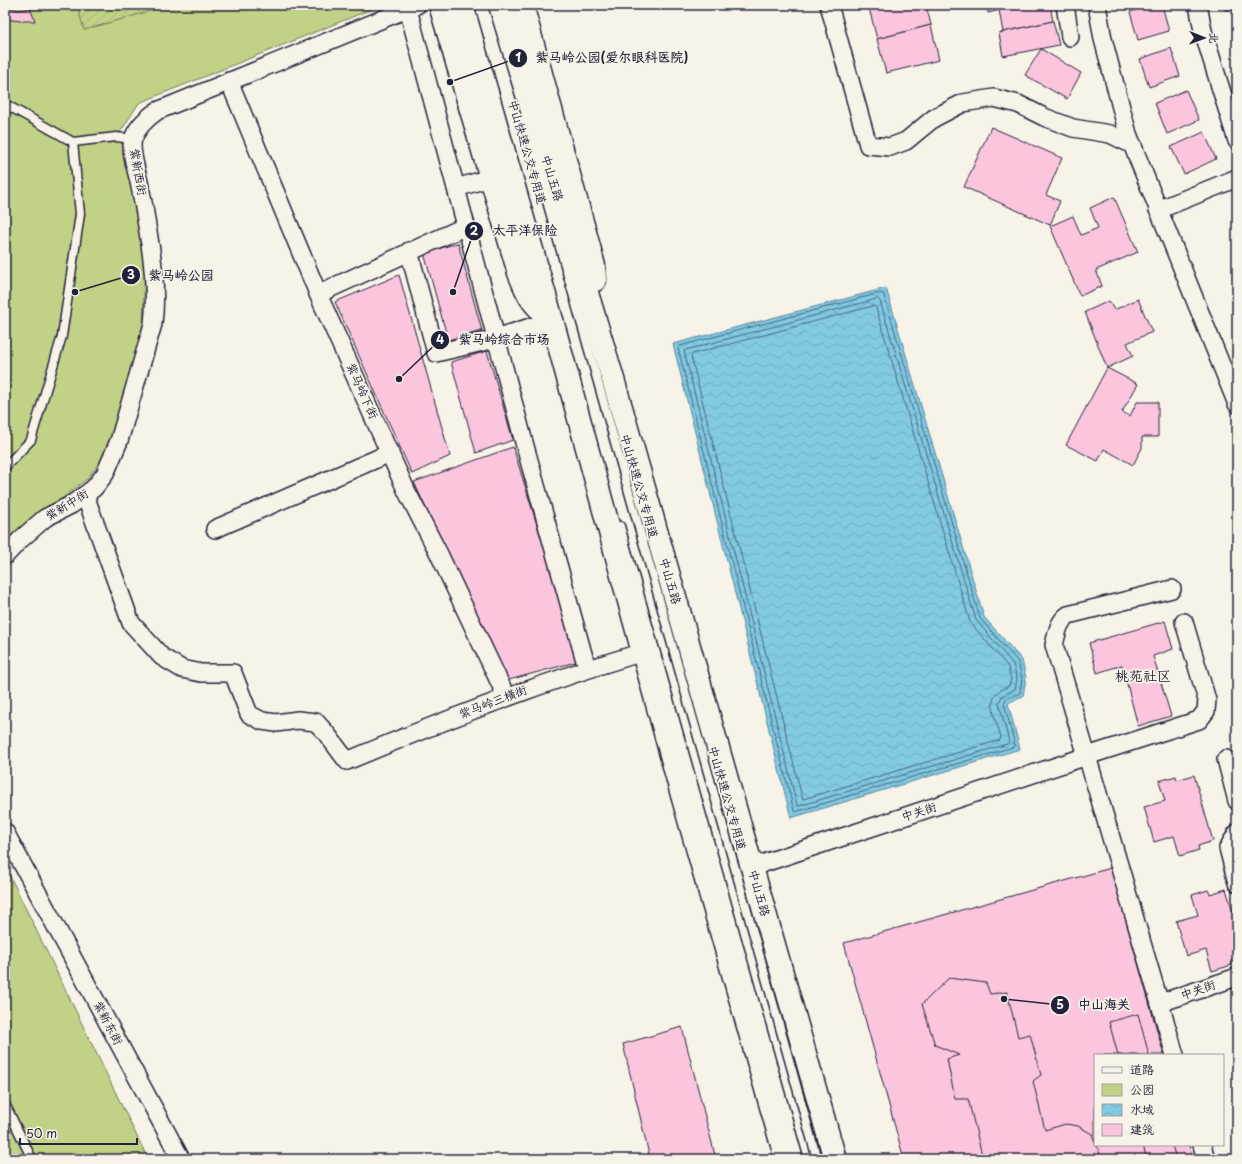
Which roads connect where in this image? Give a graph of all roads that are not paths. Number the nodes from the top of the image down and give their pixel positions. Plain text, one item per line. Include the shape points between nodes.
1 (440, 5) edge
2 (462, 5) edge
3 (500, 5) edge
4 (522, 5) edge
5 (829, 5) edge
6 (1065, 5) edge
7 (1097, 5) edge
8 (1198, 5) edge
9 (413, 7) edge
10 (1070, 37) dead end
11 (229, 81) junction
12 (5, 104) edge
13 (521, 112) dead end
14 (133, 139) junction
15 (1237, 141) edge
16 (73, 142) junction
17 (1133, 145) junction
18 (490, 178) junction
19 (1237, 178) edge
20 (456, 188) junction
21 (1158, 210) junction
22 (466, 226) junction
23 (409, 251) junction
24 (318, 294) junction
25 (592, 311) junction
26 (552, 320) junction
27 (1237, 404) edge
28 (390, 453) junction
29 (5, 467) edge
30 (90, 491) junction
31 (618, 522) dead end
32 (215, 529) dead end
33 (5, 556) edge
34 (1172, 589) dead end
35 (1184, 622) dead end
36 (643, 652) junction
37 (587, 668) junction
38 (506, 696) junction
39 (1087, 756) junction
40 (1226, 759) dead end
41 (1237, 801) edge
42 (5, 832) edge
43 (1237, 833) edge
44 (752, 867) junction
45 (1237, 883) edge
46 (1237, 977) edge
47 (1160, 1003) junction
48 (1175, 1054) edge
49 (5, 1104) edge
50 (1202, 1146) edge
51 (32, 1159) edge
52 (181, 1159) edge
53 (786, 1159) edge
54 (799, 1159) edge
55 (817, 1159) edge
56 (835, 1159) edge
57 (1206, 1159) edge

1 - 18 main road
2 - 26 main road
3 - 25 main road, 中山五路
4 - 25 main road via 594,266 596,283
5 - 17 street via 868,145 890,148 906,142 934,118 963,103 994,98 1018,104 1073,128 1110,134
6 - 10 street
7 - 17 street via 1103,39
8 - 15 street via 1203,31
9 - 11 street, 紫新西街
9 - 20 street
11 - 14 street, 紫新西街 via 157,111 137,130
11 - 24 street, 紫马岭下街
12 - 16 lane
13 - 55 lane, 中山快速公交专用道
14 - 16 lane via 116,137
14 - 30 street, 紫新西街 via 132,148 153,259 153,324 119,441 105,474
16 - 29 lane via 80,214 62,336 31,440
17 - 21 street
18 - 20 street
18 - 26 main road via 528,295 537,308
19 - 21 street
20 - 22 street
21 - 27 street
22 - 23 street
22 - 37 street via 524,446
23 - 24 street
23 - 26 street via 436,353
24 - 28 street, 紫马岭下街
25 - 44 main road, 中山五路
26 - 36 main road
28 - 32 street
28 - 38 street, 紫马岭下街
30 - 33 street, 紫新中街 via 71,505 45,518
30 - 38 street, 紫马岭三横街 via 130,623 162,657 182,669 201,673 233,673 249,714 262,721 276,724 298,720 316,722 347,761
31 - 54 lane
34 - 39 street via 1068,615 1062,619 1054,646
35 - 39 street, 中关街 via 1207,700 1206,711 1199,720
36 - 37 street, 紫马岭三横街
36 - 53 main road
37 - 38 street, 紫马岭三横街
39 - 44 street, 中关街
39 - 47 street
40 - 41 street
42 - 52 street, 紫新东街
43 - 45 street via 1228,848
44 - 56 main road, 中山五路
46 - 47 street, 中关街
47 - 48 street
49 - 51 lane
50 - 57 street

